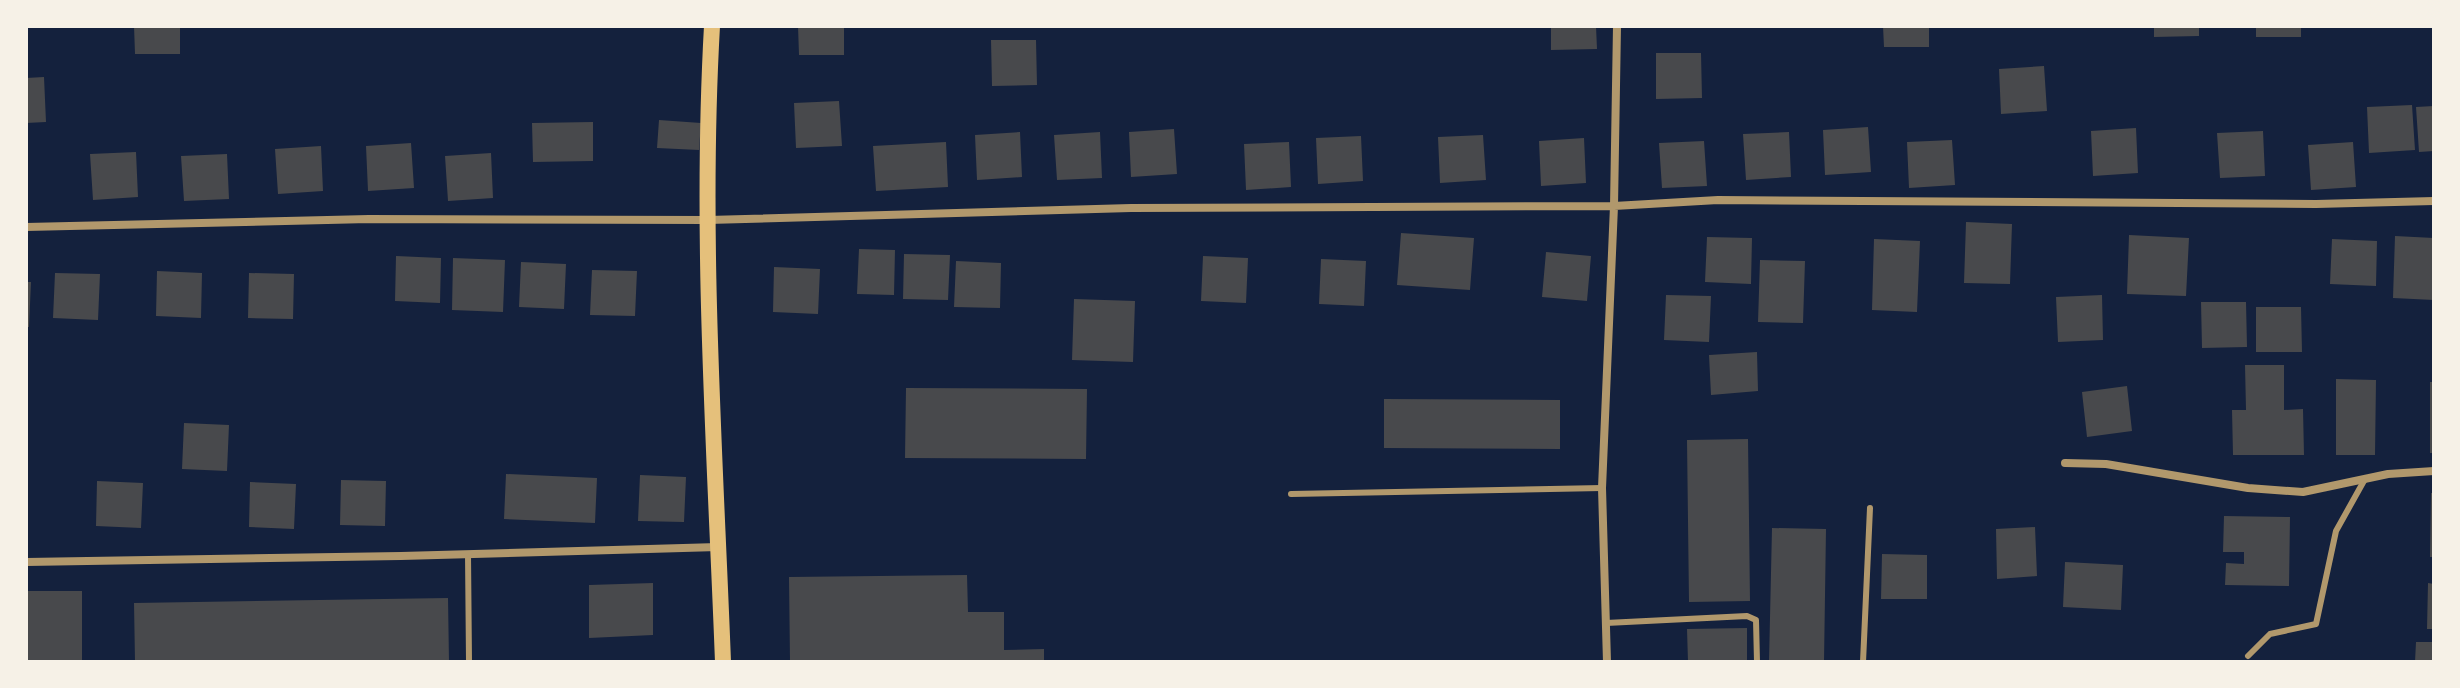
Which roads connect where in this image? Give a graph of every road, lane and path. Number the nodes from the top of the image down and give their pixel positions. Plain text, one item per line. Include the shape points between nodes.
1 (712, 26) edge
2 (1617, 26) edge
3 (2434, 201) edge
4 (1614, 206) junction
5 (708, 220) junction
6 (26, 227) edge
7 (2065, 463) dead end
8 (2434, 471) edge
9 (2365, 479) junction
10 (1602, 488) junction
11 (1291, 494) dead end
12 (1870, 508) dead end
13 (718, 547) junction
14 (468, 554) junction
15 (26, 562) edge
16 (1606, 623) junction
17 (2248, 656) dead end
18 (469, 662) edge
19 (723, 662) edge
20 (1607, 662) edge
21 (1757, 662) edge
22 (1863, 662) edge

1 - 5 main road
2 - 4 street
3 - 4 street via 1718,200
4 - 5 street via 1131,208
4 - 10 street
5 - 6 street via 369,219
5 - 13 main road
7 - 9 street via 2303,492
8 - 9 street
9 - 17 lane via 2336,531 2316,624 2270,634
10 - 11 lane
10 - 16 street
12 - 22 lane
13 - 14 street
13 - 19 main road
14 - 15 street
14 - 18 lane
16 - 20 street
16 - 21 lane via 1747,616 1756,620

